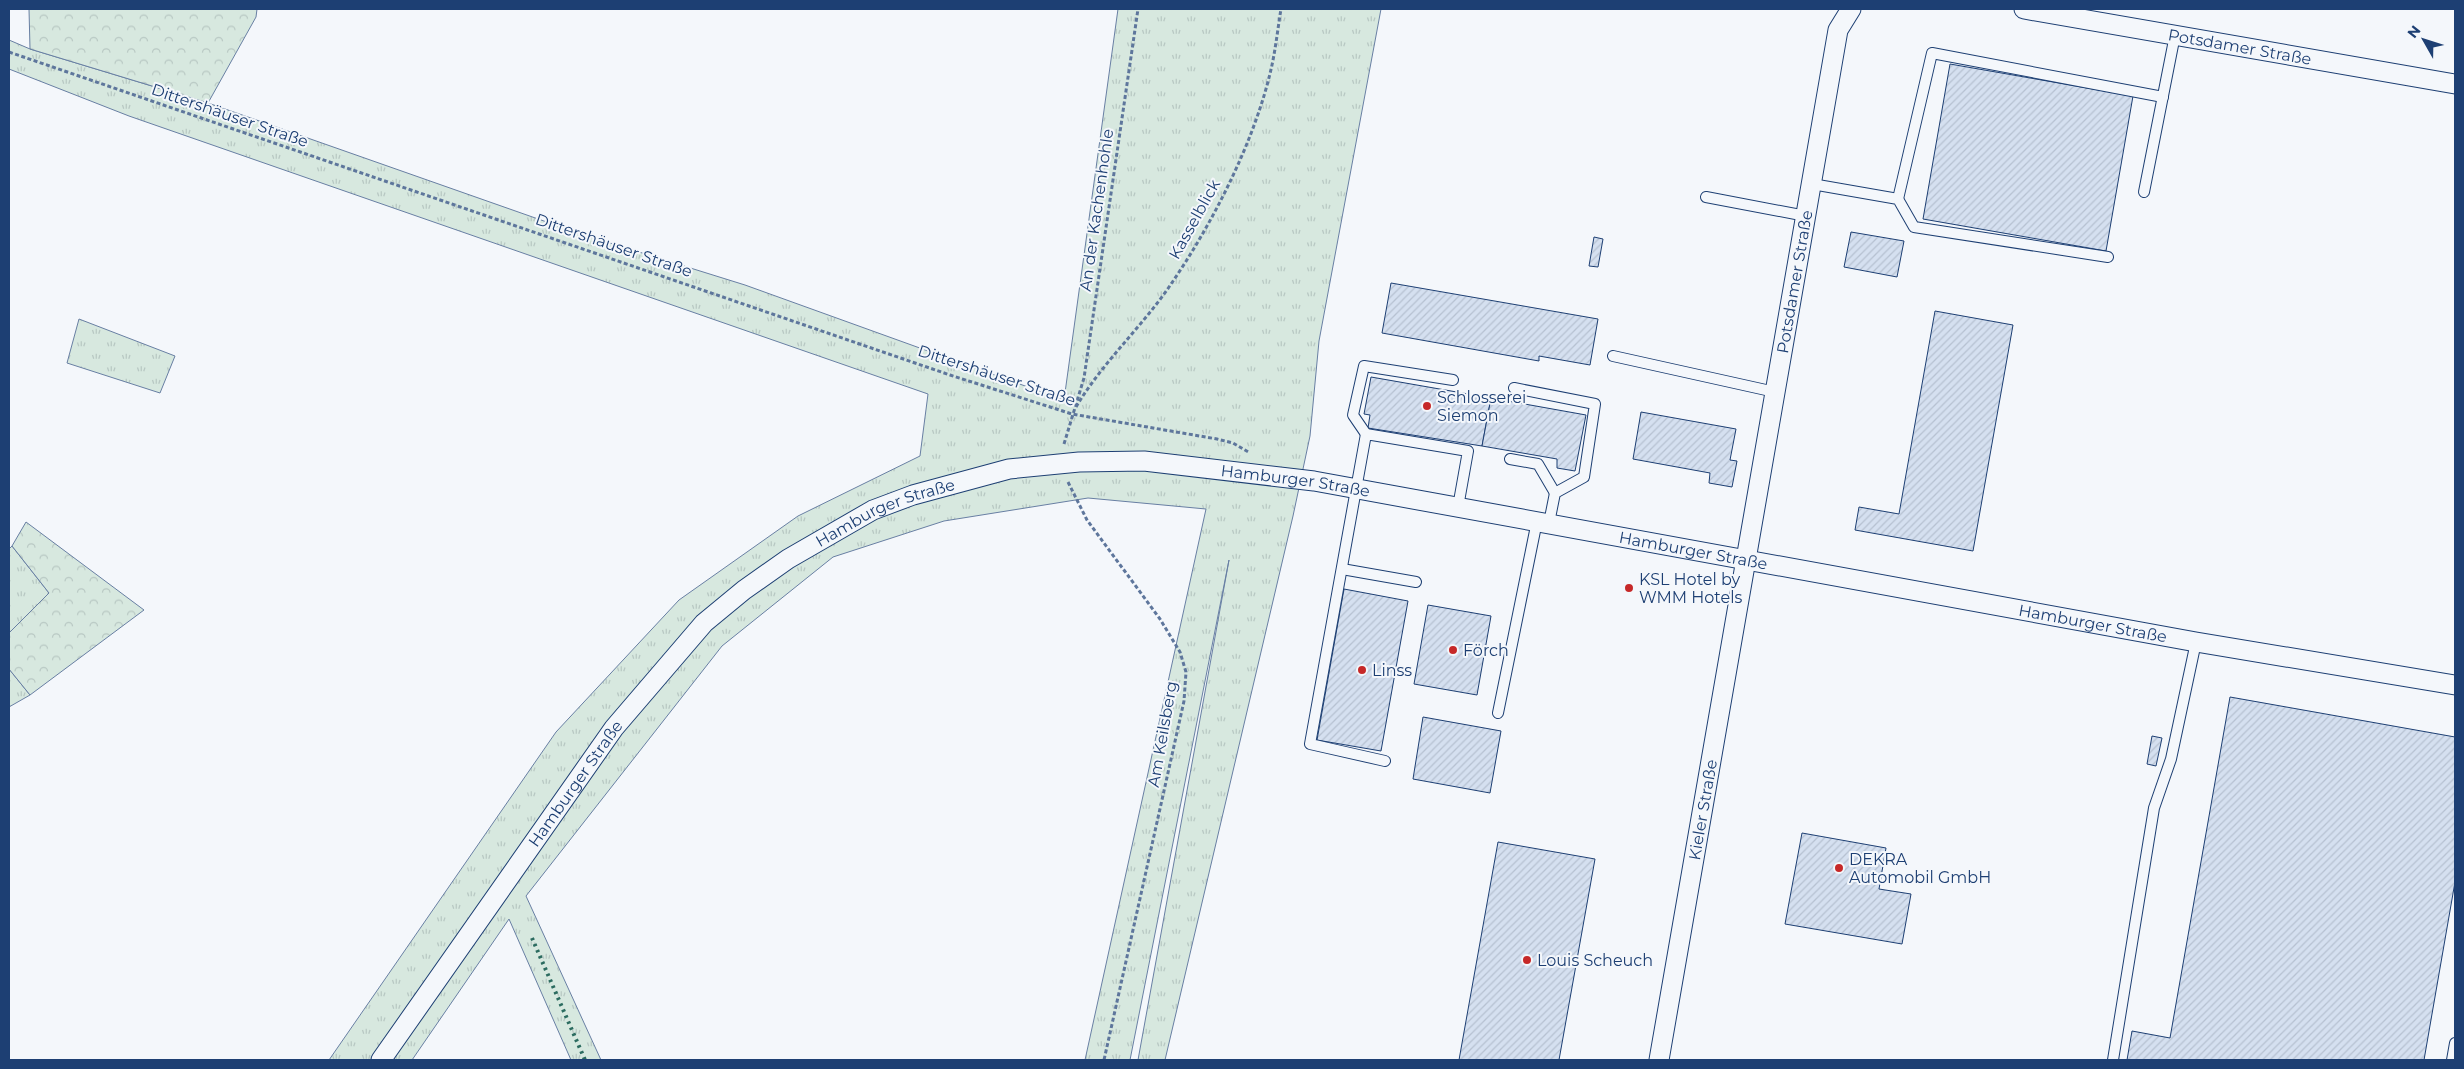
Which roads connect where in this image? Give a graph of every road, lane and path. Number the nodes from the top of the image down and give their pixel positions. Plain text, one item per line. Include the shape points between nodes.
1 (1138, 9) edge
2 (1281, 9) edge
3 (1851, 9) edge
4 (2024, 9) edge
5 (2176, 35) junction
6 (9, 52) edge
7 (2455, 84) edge
8 (2163, 97) junction
9 (1812, 184) junction
10 (2144, 192) dead end
11 (1706, 197) dead end
12 (1898, 199) junction
13 (1806, 216) junction
14 (2108, 258) dead end
15 (1613, 356) dead end
16 (1453, 380) dead end
17 (1514, 388) dead end
18 (1776, 392) junction
19 (1072, 414) junction
20 (1366, 434) junction
21 (1217, 439) dead end
22 (1510, 460) dead end
23 (1064, 463) junction
24 (1355, 488) junction
25 (1555, 493) junction
26 (1458, 507) junction
27 (1543, 522) junction
28 (1747, 559) junction
29 (1342, 569) junction
30 (1416, 582) dead end
31 (2196, 642) junction
32 (2455, 685) edge
33 (1498, 713) dead end
34 (1385, 761) dead end
35 (2455, 1043) edge
36 (381, 1060) edge
37 (1104, 1060) edge
38 (1659, 1060) edge
39 (2113, 1060) edge
40 (2452, 1060) edge

1 - 19 path, An der Kachenhohle via 1084,378
2 - 19 path, Kasselblick via 1272,66 1258,111 1220,200 1169,287 1142,324 1091,381
3 - 9 street, Potsdamer Straße via 1838,30
4 - 5 street, Potsdamer Straße
5 - 7 street, Potsdamer Straße
5 - 8 lane
6 - 19 path, Dittershäuser Straße
8 - 10 lane
8 - 12 lane via 1932,52
9 - 12 lane
9 - 13 street, Potsdamer Straße
11 - 13 lane
12 - 14 lane via 1914,227
13 - 18 street, Potsdamer Straße
15 - 18 lane
16 - 20 lane via 1364,366 1353,415
17 - 25 lane via 1596,404 1584,476
18 - 28 street, Potsdamer Straße
19 - 21 path, Dittershäuser Straße
19 - 23 path, Am Keilsberg via 1064,438
20 - 24 lane
20 - 26 lane via 1468,451
22 - 25 lane via 1538,464
23 - 24 street, Hamburger Straße via 1144,461
23 - 36 street, Hamburger Straße via 1009,469 914,494 873,510 788,559 704,623 614,728
23 - 37 path, Am Keilsberg via 1070,489 1087,520 1160,619 1180,652 1186,672 1182,709
24 - 26 street, Hamburger Straße
24 - 29 lane
25 - 27 lane
26 - 27 street, Hamburger Straße
27 - 28 street, Hamburger Straße
27 - 33 lane
28 - 31 street, Hamburger Straße
28 - 38 street, Kieler Straße
29 - 30 lane
29 - 34 lane via 1310,744
31 - 32 street, Hamburger Straße
31 - 39 lane via 2171,759 2154,808
35 - 40 lane

